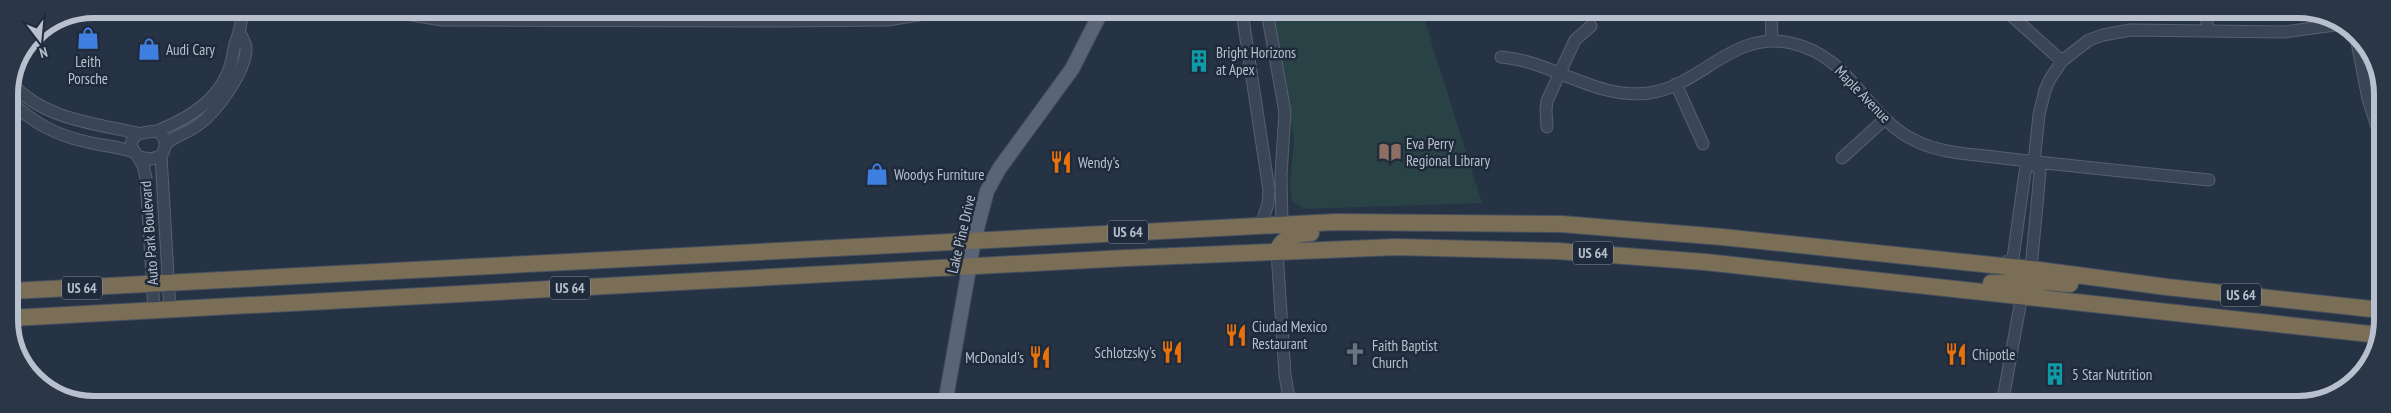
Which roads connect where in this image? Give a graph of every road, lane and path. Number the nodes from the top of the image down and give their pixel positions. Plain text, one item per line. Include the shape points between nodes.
1 (242, 17) edge
2 (442, 17) edge
3 (906, 17) edge
4 (1098, 17) edge
5 (1243, 17) edge
6 (1268, 17) edge
7 (1771, 17) edge
8 (2013, 17) edge
9 (2207, 17) edge
10 (680, 18) edge
11 (2332, 25) edge
12 (1591, 26) dead end
13 (2207, 31) junction
14 (240, 32) junction
15 (1772, 40) junction
16 (2358, 47) edge
17 (1501, 57) dead end
18 (2062, 61) junction
19 (1560, 73) junction
20 (1676, 84) junction
21 (18, 90) edge
22 (18, 109) edge
23 (2374, 117) edge
24 (1885, 119) junction
25 (1547, 127) dead end
26 (158, 131) junction
27 (137, 133) junction
28 (1703, 144) dead end
29 (163, 150) junction
30 (135, 154) junction
31 (1842, 158) dead end
32 (2034, 162) junction
33 (2210, 180) dead end
34 (1412, 223) junction
35 (1282, 225) junction
36 (1253, 226) junction
37 (974, 240) junction
38 (1277, 251) junction
39 (1174, 257) junction
40 (2001, 266) junction
41 (970, 267) junction
42 (2031, 268) junction
43 (1860, 278) junction
44 (160, 284) junction
45 (2184, 289) junction
46 (18, 291) edge
47 (2022, 295) junction
48 (2374, 309) edge
49 (162, 310) junction
50 (18, 318) edge
51 (2372, 334) edge
52 (946, 396) edge
53 (1289, 396) edge
54 (2003, 396) edge

1 - 14 street, Auto Park Boulevard
2 - 10 street
3 - 10 street via 887,20
4 - 37 main road, Lake Pine Drive via 1072,69 990,185
5 - 36 street via 1269,190 1262,222
6 - 35 street via 1286,112 1281,175
7 - 15 street
8 - 18 street
9 - 13 street
11 - 13 street via 2284,32
12 - 19 street via 1576,40
13 - 18 street via 2115,32 2089,40
14 - 26 street, Auto Park Boulevard via 225,77 208,103 181,121
14 - 29 street, Auto Park Boulevard via 246,47 228,93 213,113 198,126 176,137
15 - 20 street, Maple Avenue via 1734,50
15 - 24 street, Maple Avenue via 1803,46 1828,58 1853,81
16 - 23 street
17 - 19 street, Maple Avenue via 1531,62
18 - 32 street via 2050,79 2041,103
19 - 20 street, Maple Avenue via 1612,92 1640,94
19 - 25 street via 1547,101
20 - 28 street
21 - 27 street, Auto Park Boulevard via 46,110 68,119
22 - 30 street, Auto Park Boulevard via 49,131
24 - 31 street
24 - 32 street, Maple Avenue via 1914,141 1938,149
26 - 27 street, Auto Park Boulevard
26 - 29 street, Auto Park Boulevard via 162,134
27 - 30 street via 132,141
29 - 30 street, Auto Park Boulevard via 152,159
29 - 44 street, Auto Park Boulevard
30 - 44 street, Auto Park Boulevard via 143,165 146,178
32 - 33 street, Maple Avenue
32 - 40 street via 2025,172 2013,258
32 - 42 street via 2040,172
34 - 35 highway, US 64
34 - 38 highway via 1292,236 1283,241
34 - 40 highway, US 64 via 1561,224
35 - 36 highway, US 64
35 - 39 highway via 1280,232 1268,240 1186,249
36 - 37 highway, US 64
37 - 41 main road, Lake Pine Drive
37 - 44 highway, US 64
38 - 39 highway, US 64
38 - 43 highway, US 64 via 1396,247 1558,250
38 - 53 street
39 - 41 highway, US 64
40 - 42 highway, US 64
41 - 49 highway, US 64
41 - 52 main road, Lake Pine Drive
42 - 43 highway via 2017,281 2006,284 1900,276
42 - 45 highway, US 64
43 - 47 highway, US 64
44 - 46 highway, US 64
44 - 49 street, Auto Park Boulevard
44 - 49 street, Auto Park Boulevard
45 - 47 highway via 2046,282 2029,284
45 - 48 highway, US 64
47 - 51 highway, US 64
47 - 54 street
49 - 50 highway, US 64

